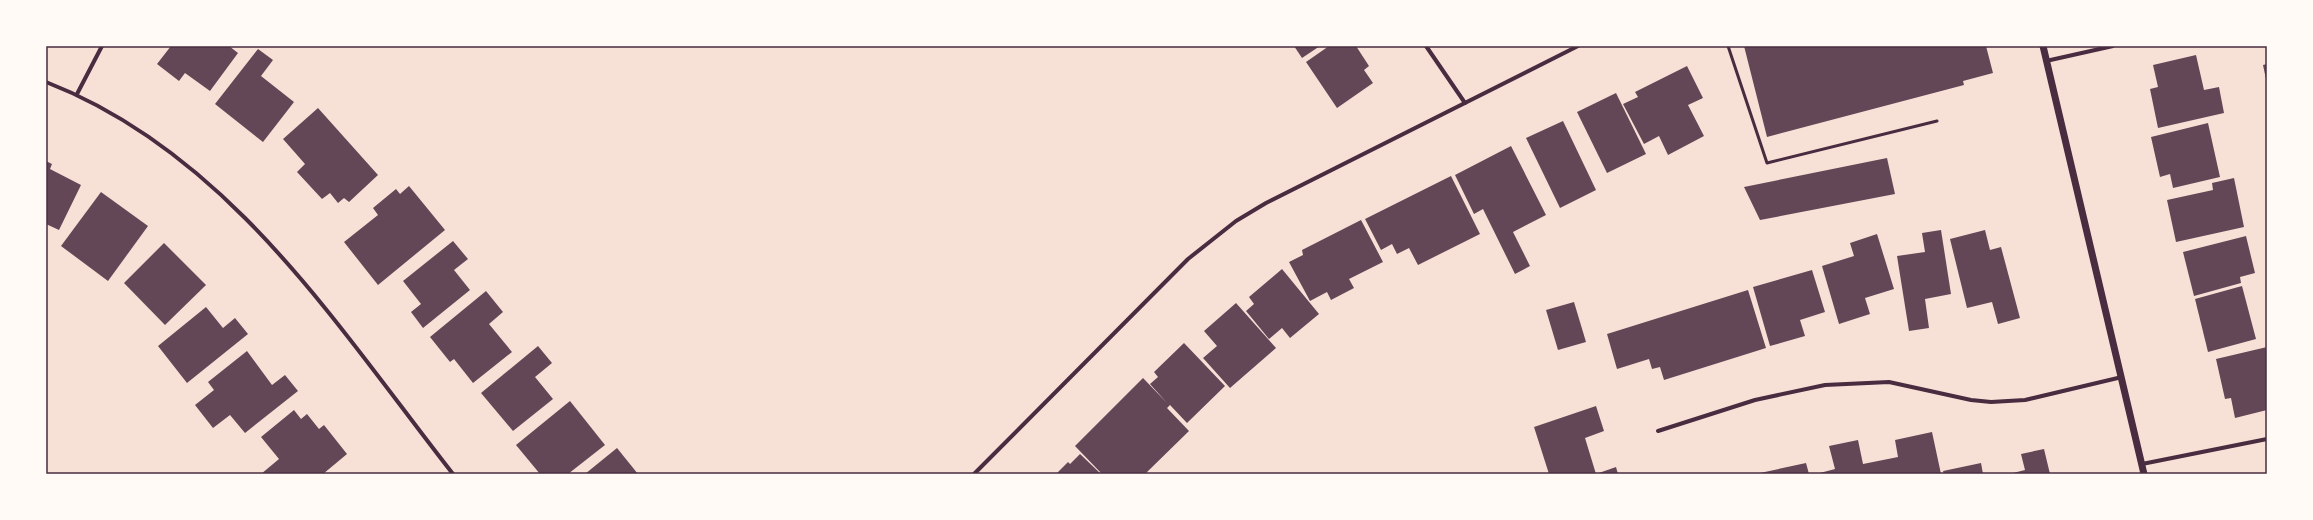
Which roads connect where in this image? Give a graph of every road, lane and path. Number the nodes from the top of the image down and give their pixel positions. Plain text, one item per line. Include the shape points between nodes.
1 (102, 46) edge
2 (1426, 46) edge
3 (1578, 46) edge
4 (1728, 46) edge
5 (2043, 46) edge
6 (2113, 46) edge
7 (2046, 61) junction
8 (46, 82) edge
9 (77, 94) junction
10 (1465, 103) junction
11 (1938, 121) dead end
12 (2122, 378) junction
13 (1658, 431) dead end
14 (2267, 439) edge
15 (2142, 464) junction
16 (453, 474) edge
17 (974, 474) edge
18 (2144, 474) edge

1 - 9 street
2 - 10 street
3 - 10 street
4 - 11 lane via 1767,163
5 - 7 street
6 - 7 street
7 - 12 street
8 - 9 street
9 - 16 street via 119,117 165,148 212,186 256,227 323,307
10 - 17 street via 1266,203 1236,221 1183,264
12 - 13 street via 2025,400 1990,402 1889,382 1825,385 1755,400
12 - 15 street
14 - 15 street
15 - 18 street

